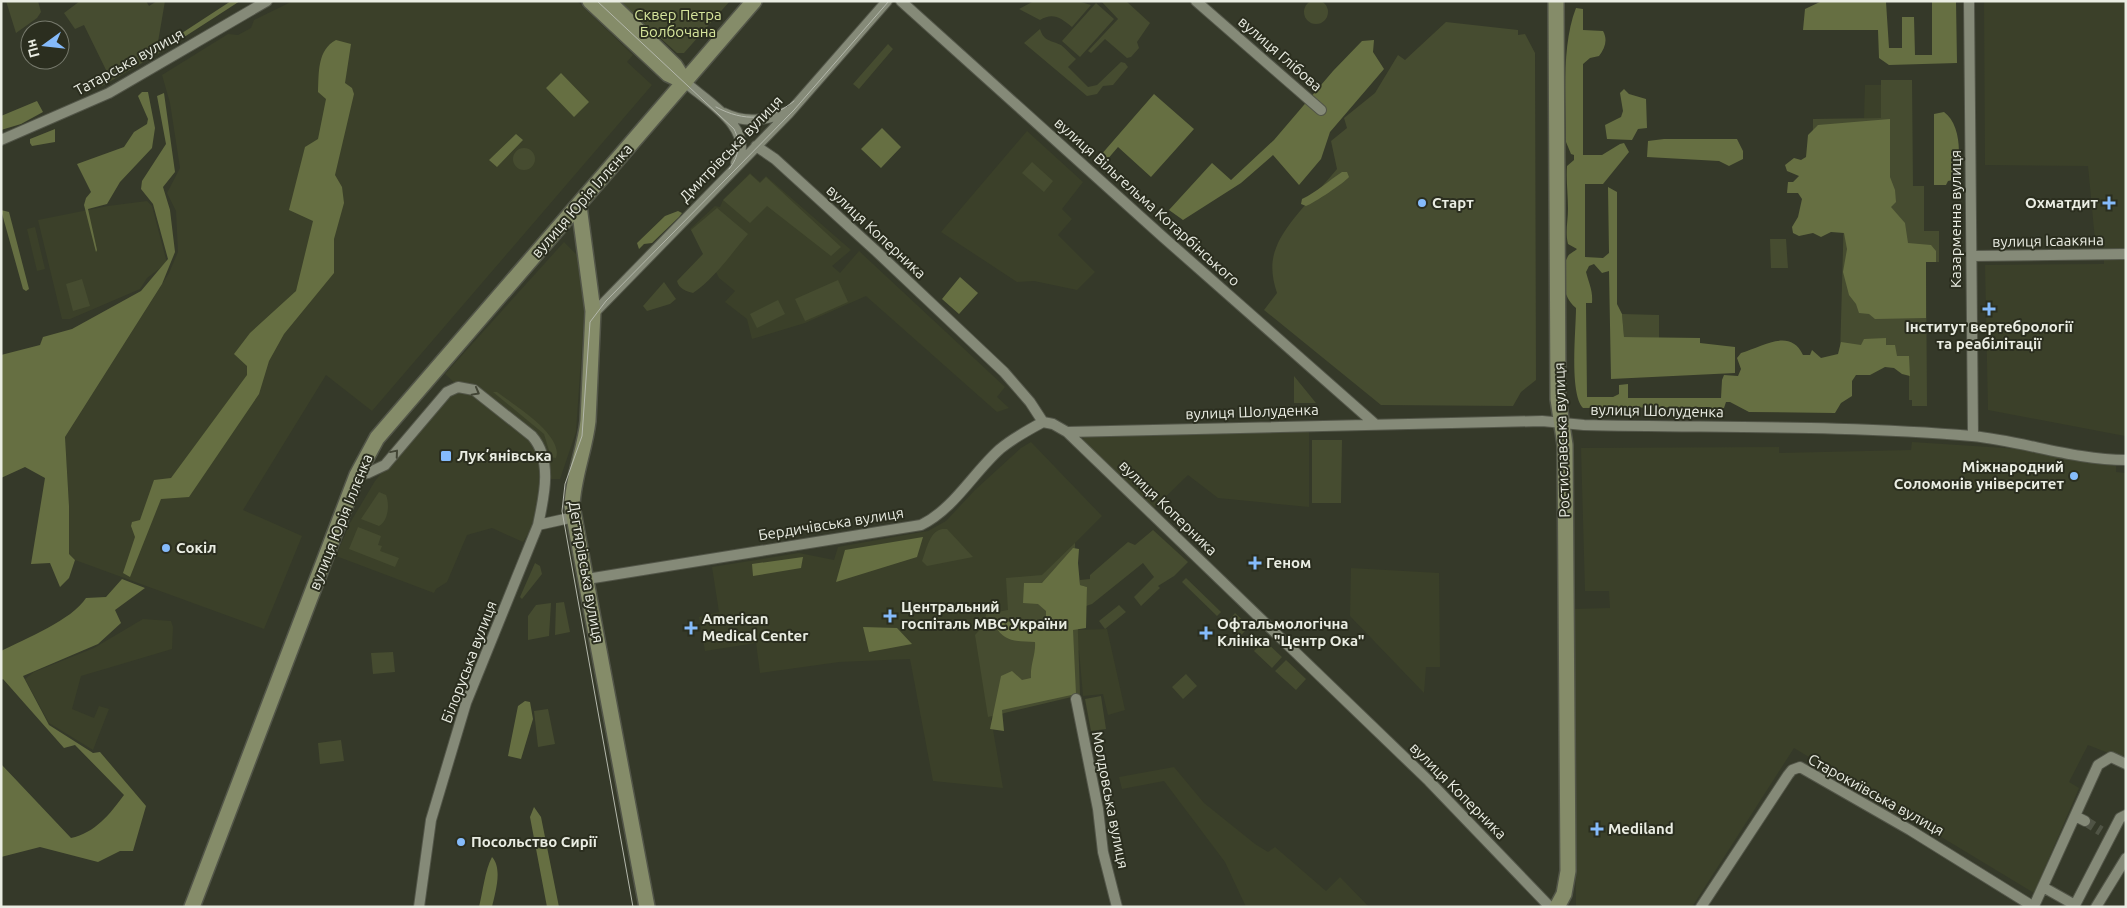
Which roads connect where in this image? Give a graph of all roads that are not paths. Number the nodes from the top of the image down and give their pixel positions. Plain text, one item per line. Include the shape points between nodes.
1 (267, 1) edge
2 (590, 1) edge
3 (608, 1) edge
4 (754, 1) edge
5 (887, 1) edge
6 (900, 1) edge
7 (1196, 1) edge
8 (1556, 1) edge
9 (1969, 1) edge
10 (685, 82) junction
11 (712, 106) junction
12 (792, 108) junction
13 (1321, 110) dead end
14 (1, 140) edge
15 (756, 146) junction
16 (732, 170) junction
17 (579, 206) junction
18 (2126, 254) edge
19 (1972, 256) junction
20 (593, 314) junction
21 (1043, 422) junction
22 (1562, 422) junction
23 (1375, 424) junction
24 (1067, 432) junction
25 (1973, 436) junction
26 (2126, 460) edge
27 (358, 475) junction
28 (574, 517) junction
29 (538, 525) junction
30 (587, 579) junction
31 (1076, 699) dead end
32 (2126, 764) edge
33 (2126, 815) edge
34 (2126, 858) edge
35 (2042, 887) junction
36 (192, 907) edge
37 (419, 907) edge
38 (647, 907) edge
39 (1117, 907) edge
40 (1550, 907) edge
41 (1557, 907) edge
42 (1702, 907) edge
43 (2034, 907) edge
44 (2096, 907) edge

1 - 14 street, Татарська вулиця via 110,93
2 - 10 main road via 668,74
3 - 10 main road via 675,66
4 - 10 main road, вулиця Юрія Іллєнка
5 - 12 street, Дмитрівська вулиця
6 - 23 street, вулиця Вільгельма Котарбінського
7 - 13 street, вулиця Глібова
8 - 22 main road, Ростиславська вулиця via 1558,399
9 - 19 street, Казарменна вулиця
10 - 11 street
10 - 17 main road, вулиця Юрія Іллєнка
11 - 12 street via 731,116 752,120 769,118
11 - 16 street via 740,134 741,150
12 - 15 street, Дмитрівська вулиця
15 - 16 street, Дмитрівська вулиця
15 - 21 street, вулиця Коперника via 775,159 869,244 1004,372
16 - 20 street, Дмитрівська вулиця
17 - 20 main road, Дегтярівська вулиця
17 - 27 main road, вулиця Юрія Іллєнка via 383,430
18 - 19 street, вулиця Ісаакяна
19 - 25 street, Казарменна вулиця
20 - 28 main road, Дегтярівська вулиця via 588,421 572,494
21 - 24 street, вулиця Коперника
21 - 30 street, Бердичівська вулиця via 999,450 944,510 921,525
22 - 23 street, вулиця Шолуденка
22 - 25 street, вулиця Шолуденка via 1593,426 1844,430
22 - 41 main road, Ростиславська вулиця via 1565,445 1568,871 1564,894
23 - 24 street, вулиця Шолуденка
24 - 40 street, вулиця Коперника via 1429,781
25 - 26 street, вулиця Шолуденка via 2095,458
27 -> 29 street, Білоруська вулиця via 386,465 448,392 465,386 484,396 539,443 545,472
27 - 36 main road, вулиця Юрія Іллєнка
28 - 29 street
28 - 30 main road, Дегтярівська вулиця
29 - 37 street, Білоруська вулиця via 466,703 431,820
30 - 38 main road, Дегтярівська вулиця
31 - 39 street, Молдовська вулиця via 1098,809 1103,852
32 - 35 street via 2111,757 2098,766 2080,818
33 - 35 street via 2106,833 2075,905
34 - 44 street
35 - 43 street
42 - 43 street, Старокиївська вулиця via 1788,775 1800,767

